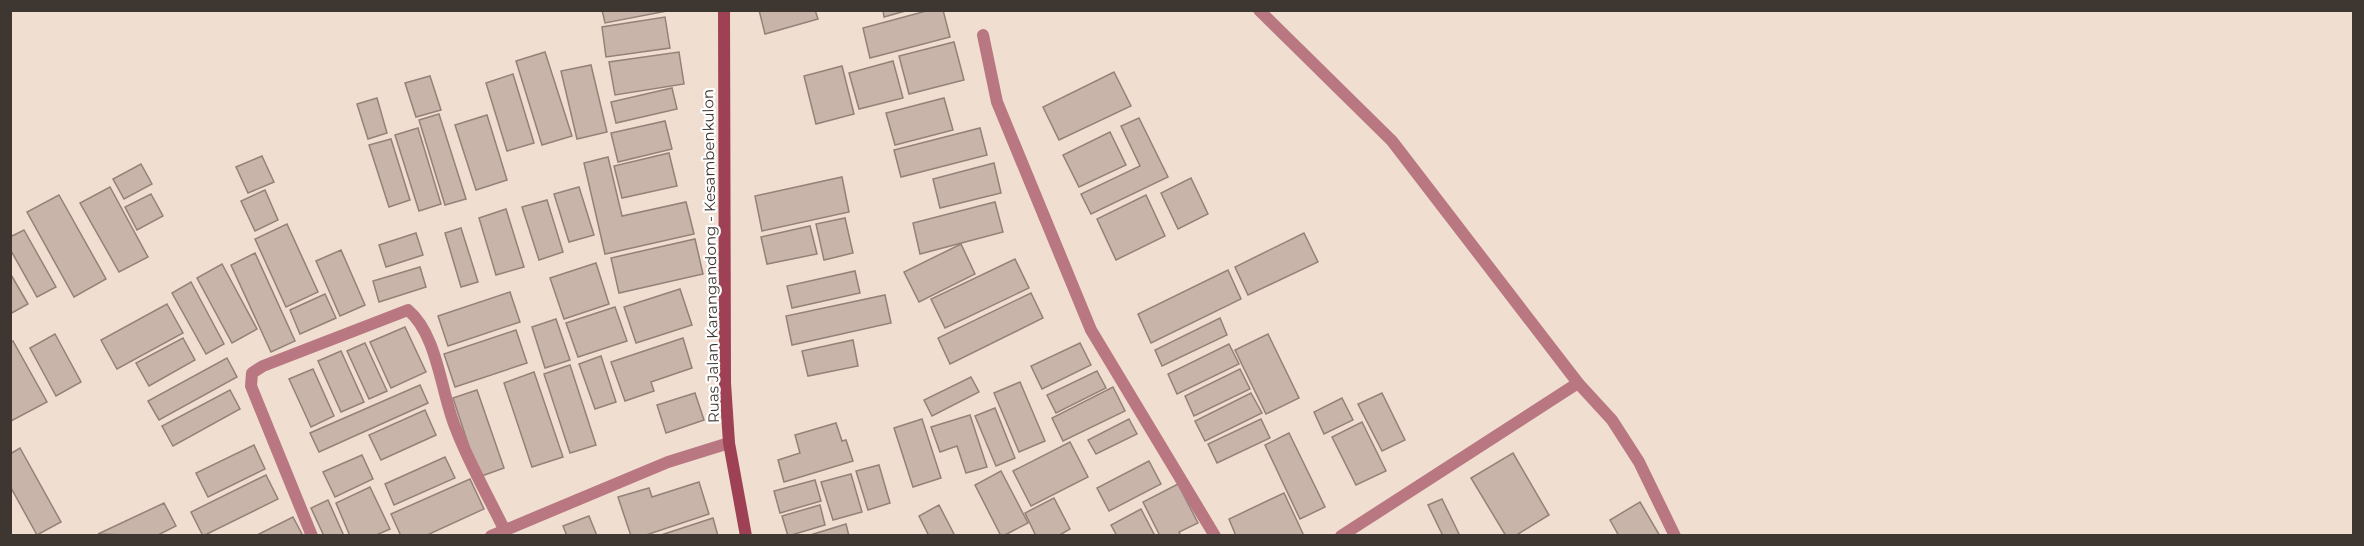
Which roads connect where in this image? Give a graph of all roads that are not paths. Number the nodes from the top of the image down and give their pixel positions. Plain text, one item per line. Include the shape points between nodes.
1 (724, 10) edge
2 (1259, 10) edge
3 (983, 35) dead end
4 (1578, 383) junction
5 (729, 443) junction
6 (504, 529) junction
7 (312, 536) edge
8 (491, 536) edge
9 (746, 536) edge
10 (1215, 536) edge
11 (1341, 536) edge
12 (1675, 536) edge

1 - 5 main road, Ruas Jalan Karangandong - Kesambenkulon via 725,372
2 - 4 street via 1392,141
3 - 10 street via 997,102 1091,330
4 - 11 street
4 - 12 street via 1612,420 1639,462
5 - 6 street via 668,462
5 - 9 main road, Ruas Jalan Karangandong - Kesambenkulon
6 - 7 street via 455,428 428,339 418,318 408,310 252,373 251,386
6 - 8 street

